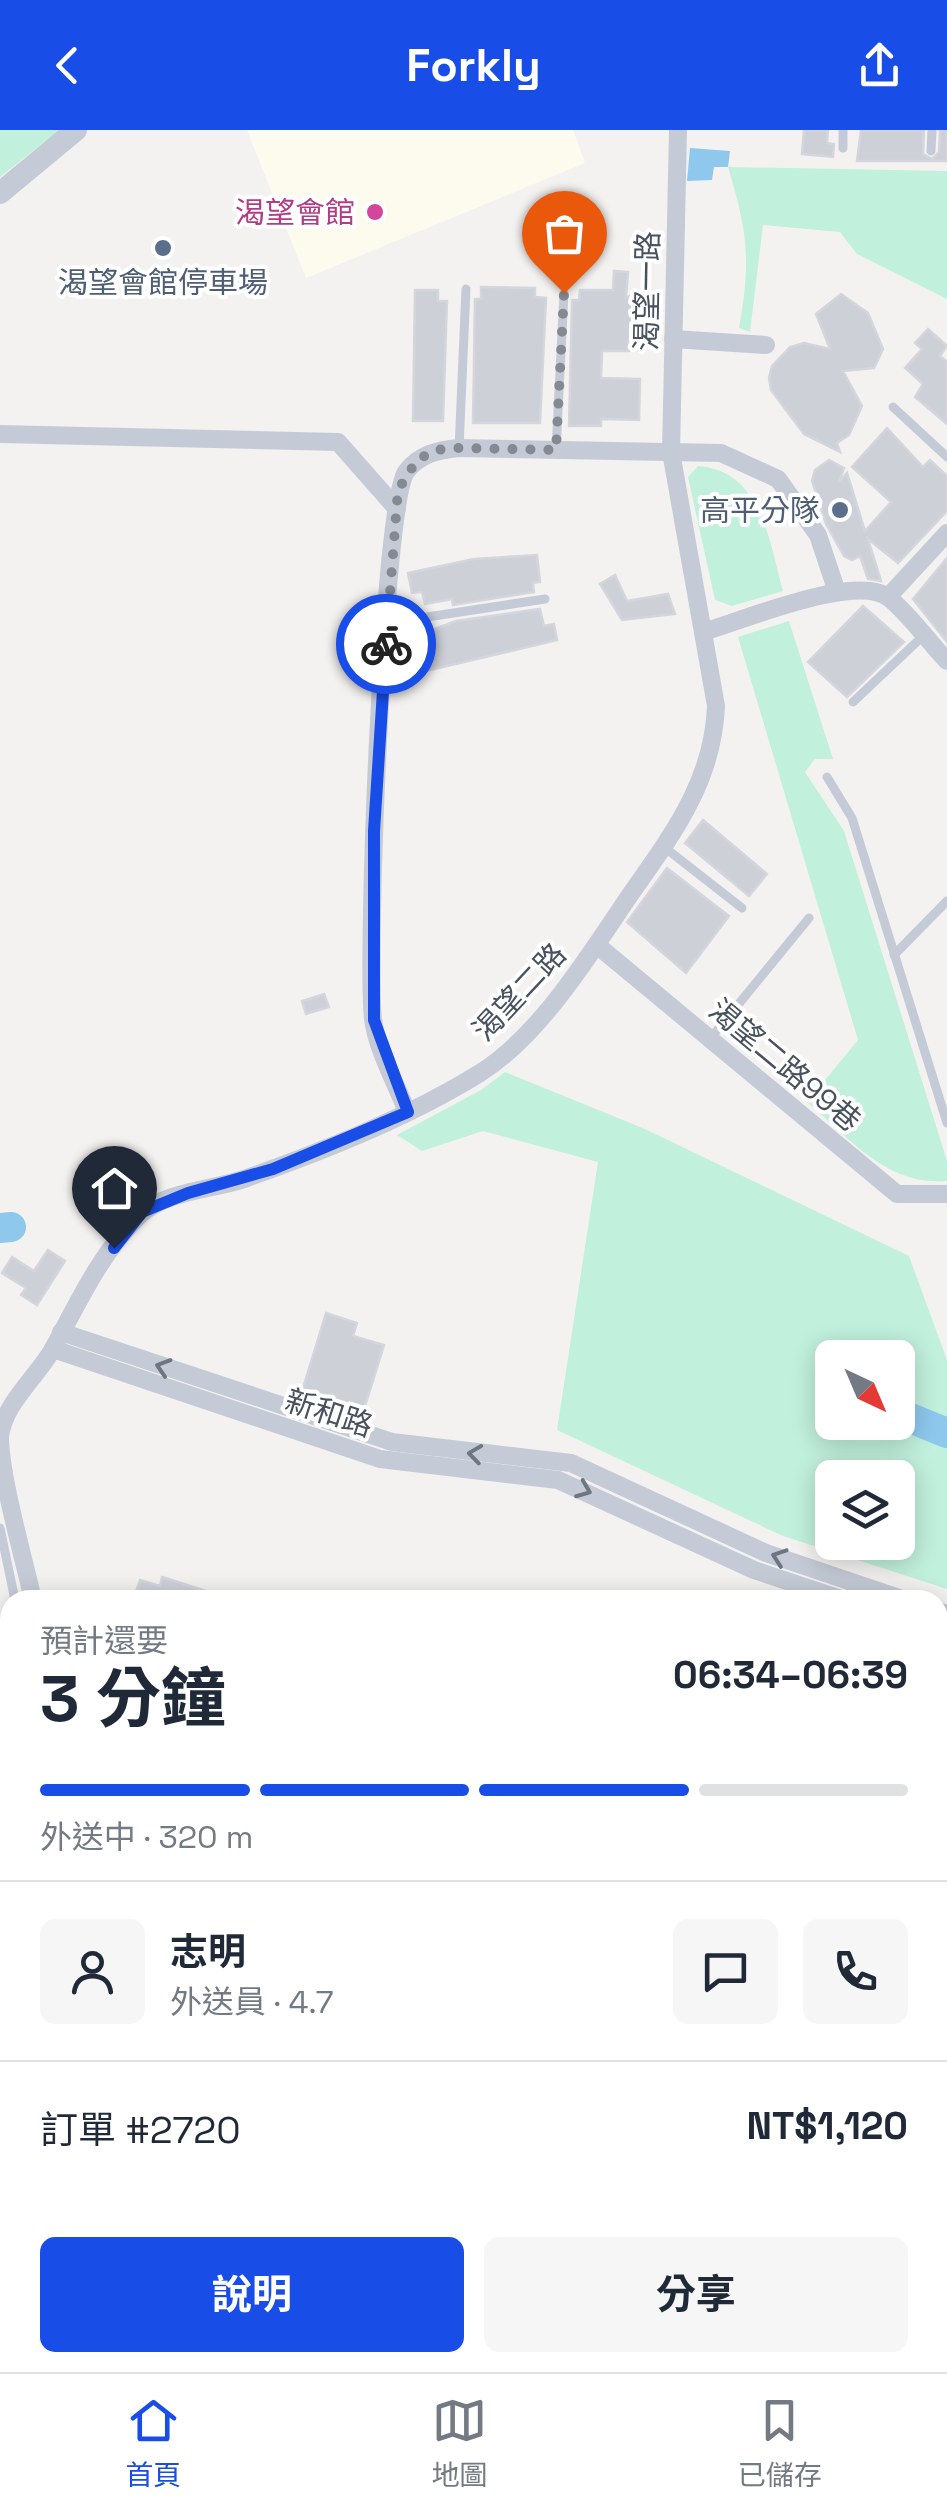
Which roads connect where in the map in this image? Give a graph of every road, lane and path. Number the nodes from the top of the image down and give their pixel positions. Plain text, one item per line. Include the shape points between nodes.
1 (76, 130) edge
2 (678, 130) edge
3 (843, 130) edge
4 (932, 130) edge
5 (843, 148) dead end
6 (931, 152) dead end
7 (0, 193) edge
8 (466, 289) dead end
9 (564, 293) dead end
10 (673, 340) junction
11 (766, 345) dead end
12 (893, 407) dead end
13 (0, 434) edge
14 (459, 448) junction
15 (556, 450) junction
16 (670, 452) junction
17 (947, 457) edge
18 (396, 510) junction
19 (947, 533) edge
20 (837, 592) junction
21 (888, 597) junction
22 (546, 598) dead end
23 (388, 623) junction
24 (703, 632) junction
25 (923, 636) junction
26 (947, 661) edge
27 (853, 702) dead end
28 (827, 777) dead end
29 (664, 847) junction
30 (947, 902) edge
31 (742, 908) dead end
32 (808, 918) dead end
33 (598, 946) junction
34 (894, 955) junction
35 (710, 1039) junction
36 (408, 1112) junction
37 (947, 1123) edge
38 (947, 1194) edge
39 (61, 1332) junction
40 (53, 1350) junction
41 (1, 1535) edge
42 (13, 1590) edge
43 (32, 1590) edge
44 (814, 1590) edge
45 (875, 1590) edge

1 - 7 street
2 - 10 street, 渴望一路
3 - 5 lane
4 - 6 lane
8 - 14 lane
9 - 15 lane
10 - 11 street
10 - 16 street, 渴望一路
12 - 17 lane
13 - 18 street via 338,442
14 - 15 street
14 - 18 street via 417,460 404,474
15 - 16 street
16 - 20 street via 722,453 778,479 818,535
16 - 24 street, 渴望二路
18 - 23 street
19 - 21 street
20 - 21 street via 872,590
20 - 24 street
21 - 25 street
22 - 23 lane
23 - 36 street via 374,831 374,1020
24 - 29 street, 渴望二路 via 715,738 700,788
25 - 26 street
25 - 27 lane
28 - 34 lane via 852,818
29 - 31 lane
29 - 33 street, 渴望二路
30 - 34 lane
32 - 35 lane
33 - 35 street, 渴望二路99巷
33 - 36 street, 渴望二路 via 484,1071
34 - 37 lane
35 - 38 street, 渴望二路99巷 via 896,1194
36 - 39 street, 渴望二路 via 273,1169 142,1212 76,1298
39 - 40 street, 渴望二路
45 -> 39 street, 新和路 via 766,1553 571,1464 392,1442
40 - 43 street via 0,1436
40 -> 44 street, 新和路 via 380,1458 558,1480 754,1570
41 - 42 lane

